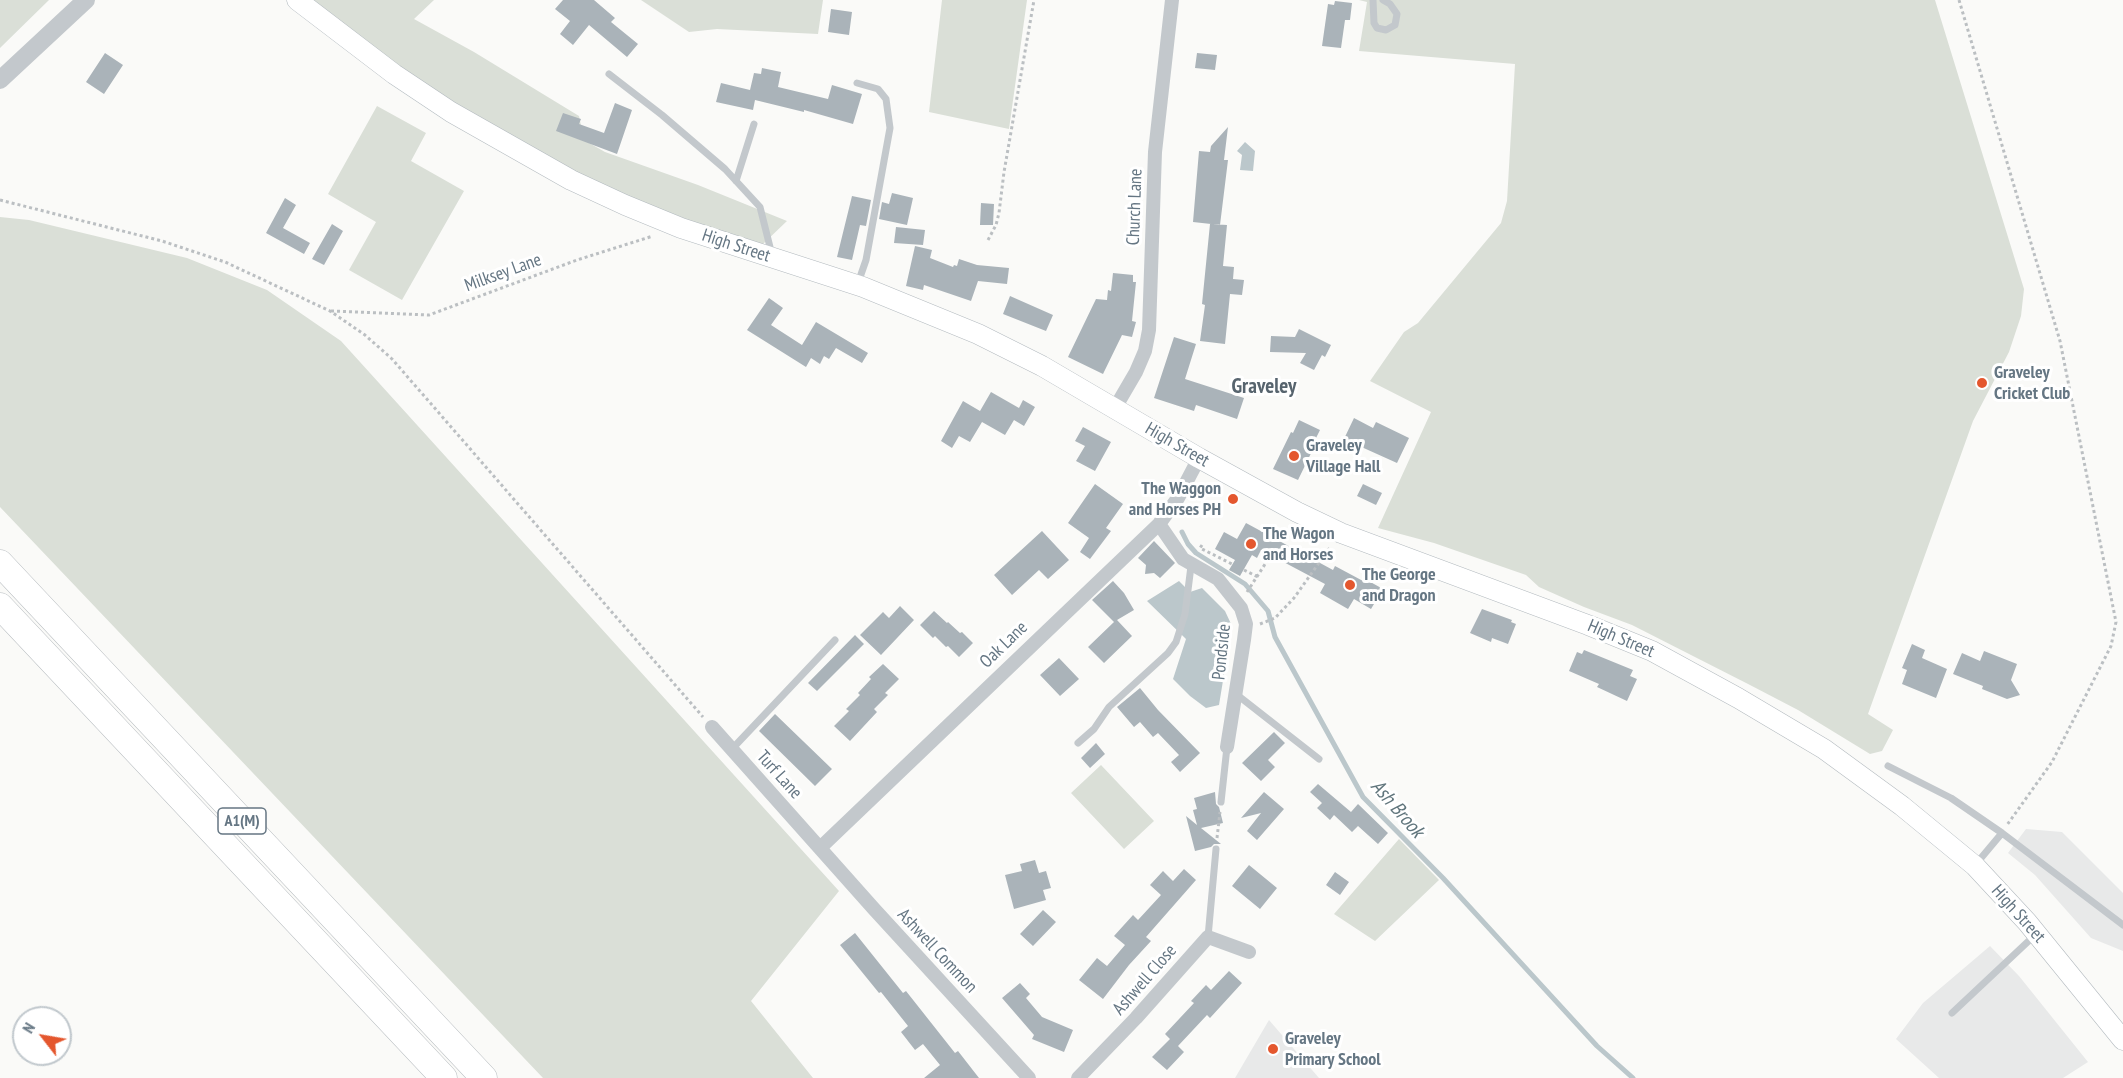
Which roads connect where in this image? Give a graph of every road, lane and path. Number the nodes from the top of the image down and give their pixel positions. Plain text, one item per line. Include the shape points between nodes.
1 (86, 0) edge
2 (297, 0) edge
3 (1034, 0) edge
4 (1172, 0) edge
5 (1373, 0) edge
6 (1383, 0) edge
7 (1959, 0) edge
8 (609, 74) dead end
9 (0, 80) edge
10 (857, 83) dead end
11 (754, 124) dead end
12 (736, 181) junction
13 (0, 200) edge
14 (681, 228) junction
15 (988, 240) dead end
16 (772, 257) junction
17 (857, 285) junction
18 (330, 311) junction
19 (1115, 408) junction
20 (1199, 458) junction
21 (1160, 524) junction
22 (1341, 533) junction
23 (1202, 545) dead end
24 (1269, 558) dead end
25 (0, 563) edge
26 (1232, 564) dead end
27 (1191, 566) junction
28 (1244, 570) dead end
29 (1258, 577) junction
30 (1246, 593) dead end
31 (0, 606) edge
32 (1261, 624) dead end
33 (835, 640) dead end
34 (1236, 694) junction
35 (712, 727) joint
36 (1078, 743) dead end
37 (1227, 747) joint
38 (732, 749) junction
39 (1319, 759) dead end
40 (1888, 766) dead end
41 (1221, 802) joint
42 (2002, 833) junction
43 (820, 848) junction
44 (1216, 849) joint
45 (1975, 866) junction
46 (2123, 926) edge
47 (2037, 933) junction
48 (1208, 937) junction
49 (1249, 952) dead end
50 (1952, 1013) dead end
51 (2123, 1040) edge
52 (444, 1078) edge
53 (484, 1078) edge
54 (1029, 1078) edge
55 (1077, 1078) edge

1 - 9 street
2 - 14 main road, High Street via 451,112 571,180
3 - 15 path via 999,213
4 - 19 street, Church Lane via 1155,152 1149,330 1136,372
5 - 6 lane via 1374,23 1386,30 1395,25 1397,14
7 - 42 path via 2060,341 2116,622 2111,646 2052,762
8 - 12 lane
10 - 17 lane via 878,89 886,99 890,128 868,252
11 - 12 lane
12 - 16 lane via 760,207
13 - 18 path via 162,241 225,262
14 - 16 main road, High Street
14 - 18 path, Milksey Lane via 577,260 429,315
16 - 17 main road, High Street
17 - 19 main road, High Street via 978,334
18 - 35 path via 392,359
19 - 20 main road, High Street
20 - 21 street, Oak Lane
20 - 22 main road, High Street
21 - 27 street, Pondside
21 - 43 street, Oak Lane
22 - 32 path via 1294,598 1275,618
22 - 45 main road, High Street via 1652,651 1824,749
23 - 26 path via 1200,548
24 - 29 path
25 - 53 highway, A1(M)
27 - 34 street, Pondside via 1218,579 1242,608 1246,624
27 - 36 lane via 1185,614 1176,642
28 - 29 path
29 - 30 path
31 - 52 highway, A1(M)
33 - 38 lane
34 - 37 street, Pondside
34 - 39 lane
35 - 38 street, Turf Lane
37 - 41 lane
38 - 43 street, Turf Lane
40 - 42 lane via 1951,798
41 - 44 path
42 - 45 lane
42 - 46 lane
43 - 54 street, Ashwell Common
44 - 48 lane
45 - 47 main road, High Street
47 - 50 lane
47 - 51 main road, High Street
48 - 49 street
48 - 55 street, Ashwell Close

